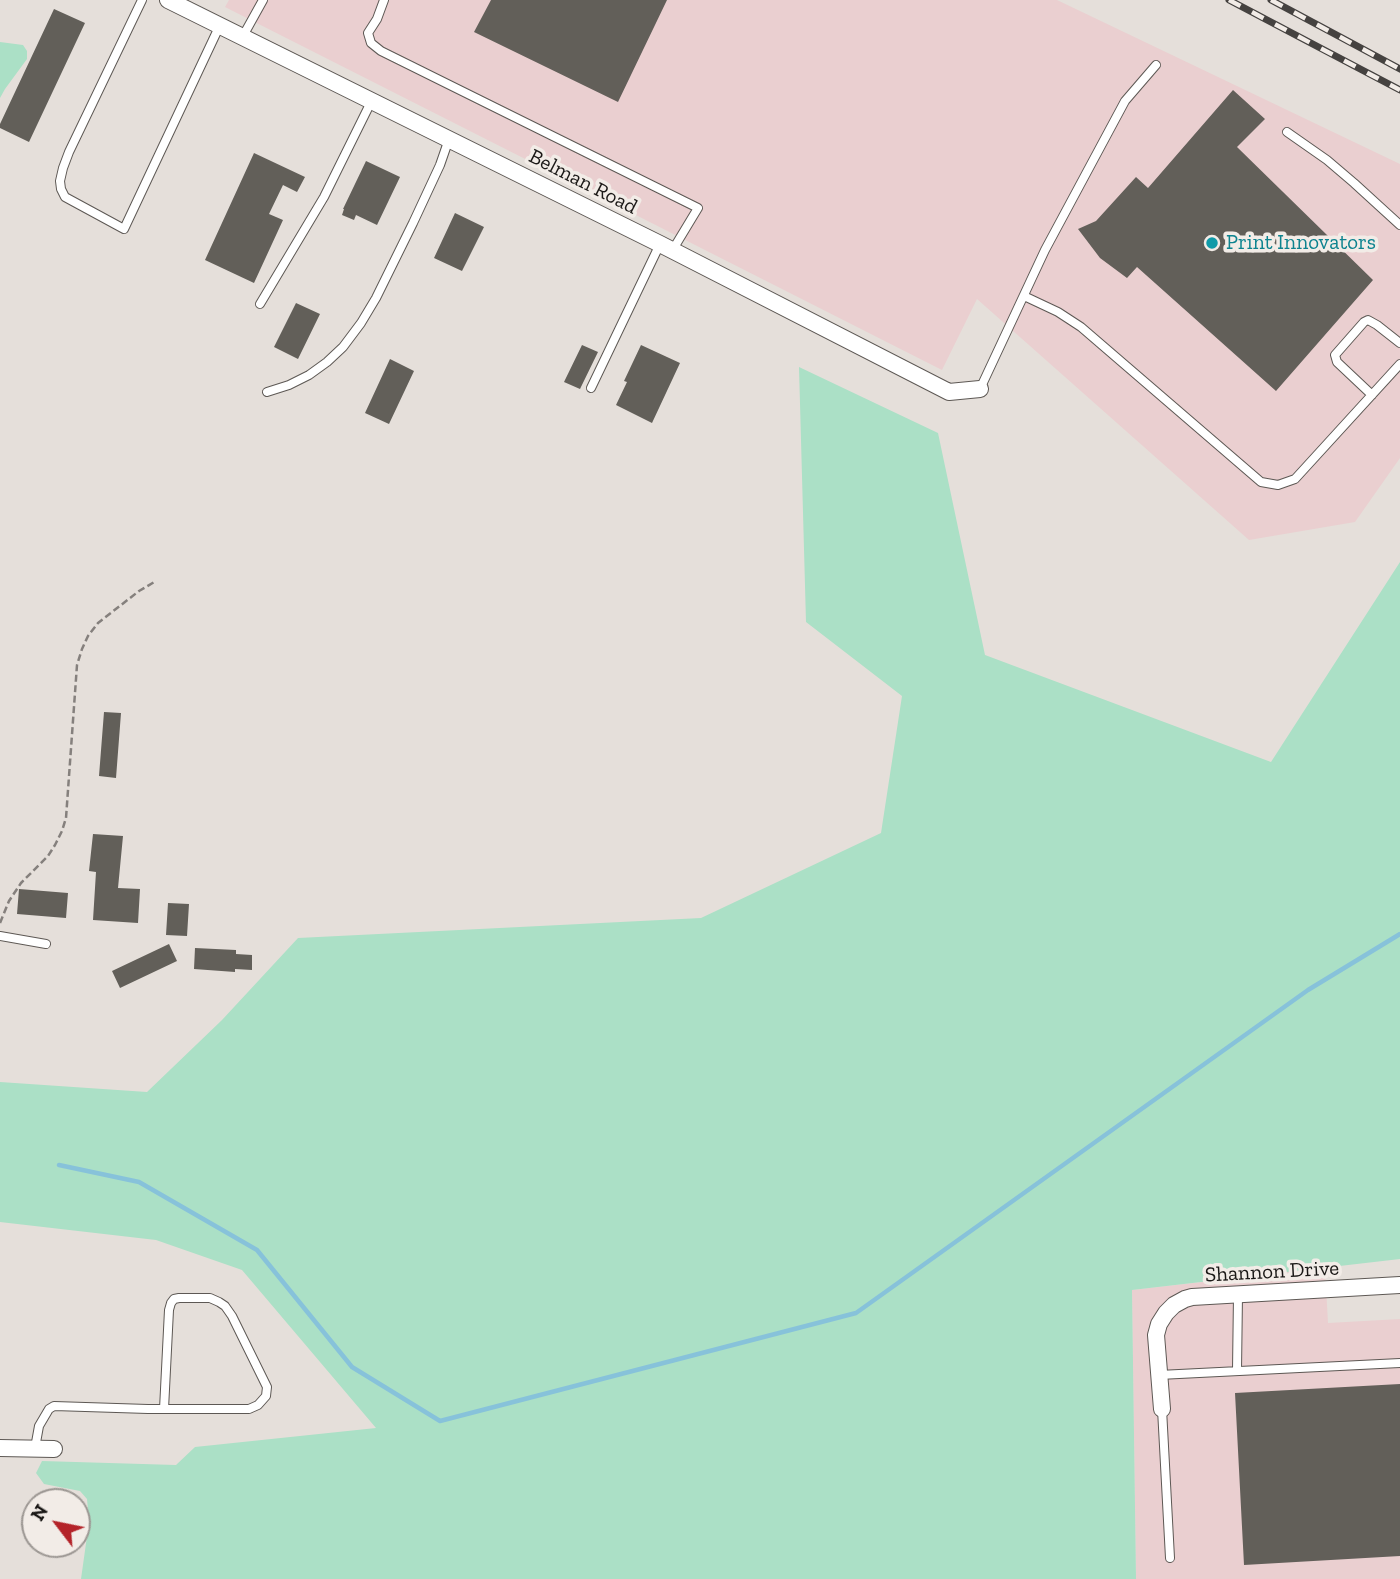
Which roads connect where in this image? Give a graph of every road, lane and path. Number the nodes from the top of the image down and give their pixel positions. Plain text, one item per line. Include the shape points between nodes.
1 (142, 0) edge
2 (168, 0) edge
3 (263, 0) edge
4 (384, 0) edge
5 (220, 25) junction
6 (243, 36) junction
7 (1156, 65) dead end
8 (372, 100) junction
9 (1287, 132) dead end
10 (449, 139) junction
11 (1400, 225) edge
12 (666, 247) junction
13 (1024, 296) junction
14 (260, 304) dead end
15 (1400, 343) edge
16 (1400, 364) edge
17 (591, 388) dead end
18 (980, 389) joint
19 (267, 392) dead end
20 (1372, 395) junction
21 (156, 581) dead end
22 (0, 922) edge
23 (0, 936) edge
24 (46, 944) dead end
25 (1400, 1285) edge
26 (1238, 1295) junction
27 (1400, 1363) edge
28 (1237, 1370) junction
29 (1159, 1375) junction
30 (164, 1409) junction
31 (1162, 1409) joint
32 (0, 1448) edge
33 (35, 1448) junction
34 (54, 1449) dead end
35 (1170, 1558) dead end

1 - 5 lane via 69,152 60,181 65,197 124,229
2 - 5 street, Belman Road
3 - 6 lane
4 - 12 lane via 368,33 382,51 698,208
5 - 6 street, Belman Road
6 - 8 street, Belman Road
7 - 13 lane via 1125,101
8 - 10 street, Belman Road
8 - 14 lane via 324,197
9 - 11 lane via 1327,160
10 - 12 street, Belman Road
10 - 19 lane via 413,223 361,323 327,362 289,385
12 - 17 lane
12 - 18 street, Belman Road via 949,392
13 - 18 lane
13 - 20 lane via 1081,327 1261,482 1278,485 1295,479
15 - 20 lane via 1368,320 1335,355
16 - 20 lane
21 - 22 path via 98,623 82,649 66,818 55,845 21,883
23 - 24 lane
25 - 26 street, Shannon Drive
26 - 28 lane
26 - 29 street, Shannon Drive via 1192,1297 1166,1313 1156,1335
27 - 28 lane
28 - 29 lane
29 - 31 street, Shannon Drive
30 - 30 lane via 249,1409 266,1396 267,1387 246,1344 219,1302 179,1298 171,1303
30 - 33 lane via 54,1406 39,1426
31 - 35 lane
32 - 33 street
33 - 34 street

